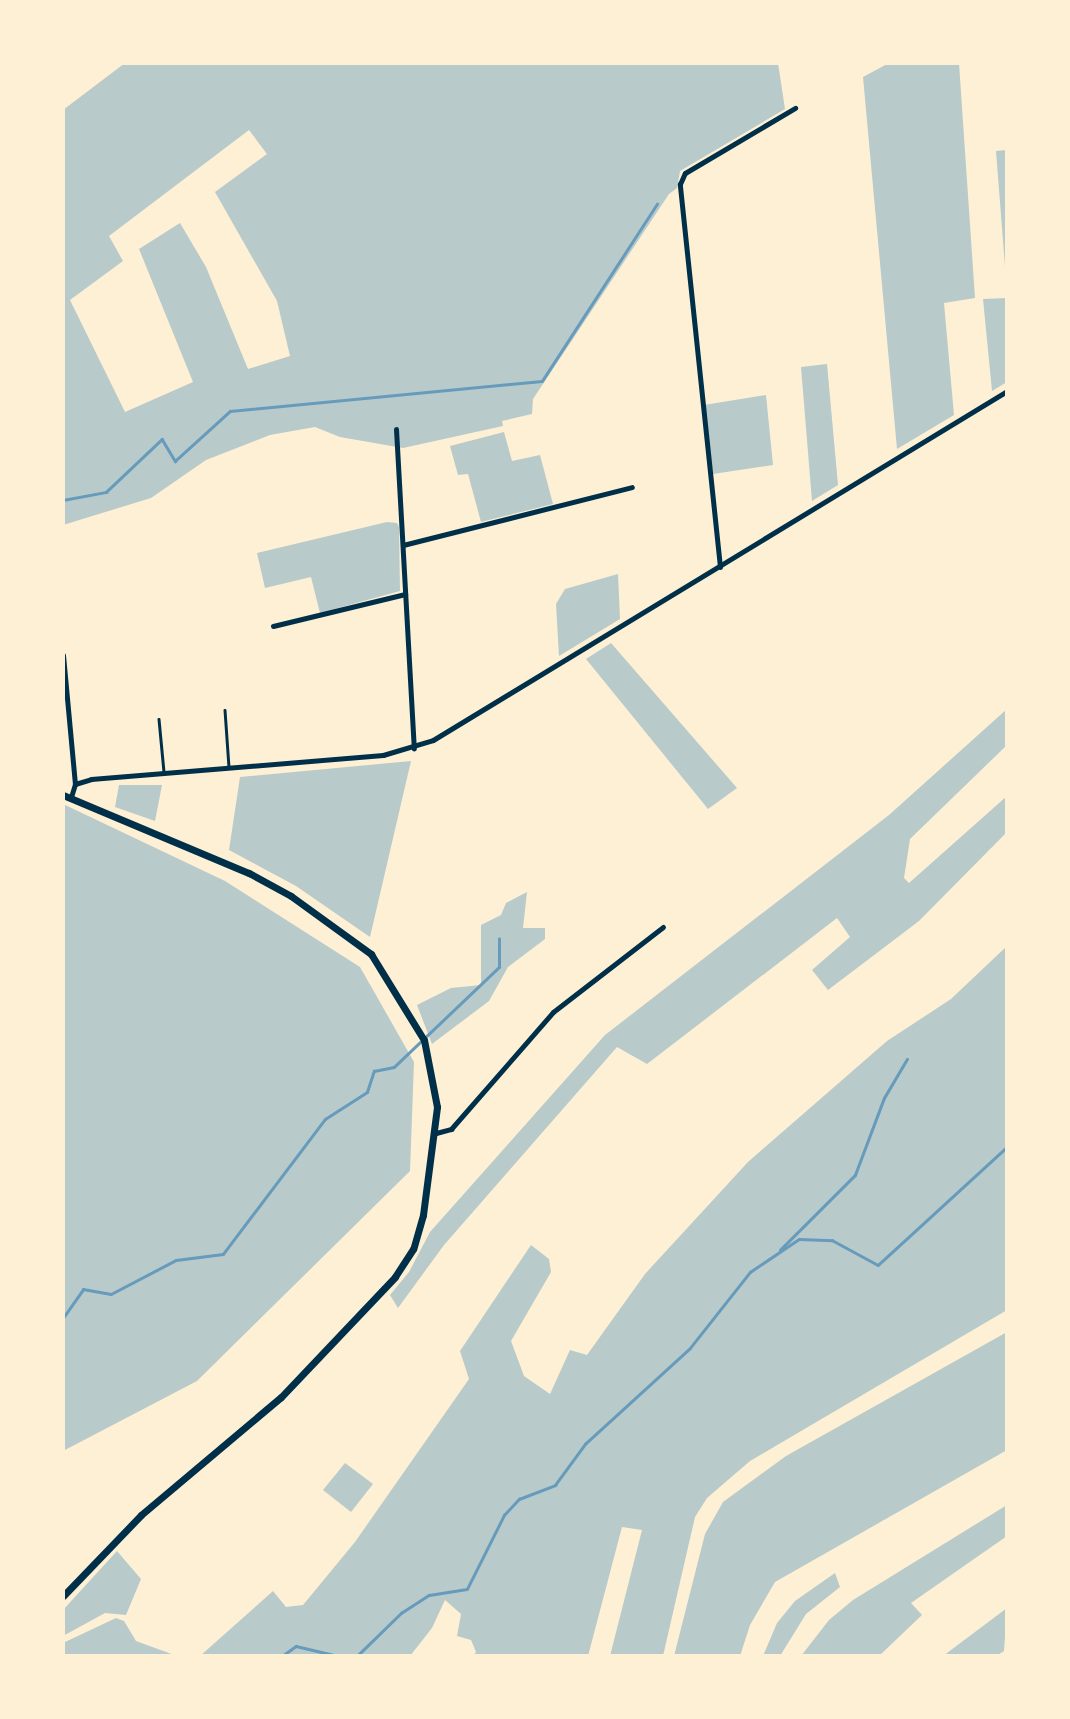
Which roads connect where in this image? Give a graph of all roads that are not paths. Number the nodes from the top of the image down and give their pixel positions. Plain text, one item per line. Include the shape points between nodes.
1 (795, 108) dead end
2 (1007, 391) edge
3 (396, 429) dead end
4 (632, 487) dead end
5 (403, 545) junction
6 (720, 567) junction
7 (405, 594) junction
8 (273, 626) dead end
9 (63, 655) edge
10 (225, 710) dead end
11 (159, 719) dead end
12 (414, 748) junction
13 (229, 770) junction
14 (165, 775) junction
15 (75, 784) junction
16 (67, 796) edge
17 (663, 927) dead end
18 (436, 1135) junction
19 (63, 1596) edge

1 - 6 street via 685,173 680,184
2 - 6 street
3 - 5 street
4 - 5 street
5 - 7 street
6 - 12 street via 460,726
7 - 8 street
7 - 12 street
9 - 15 street
10 - 13 lane
11 - 14 lane
12 - 13 street
13 - 14 street
14 - 15 street
15 - 16 street
16 - 18 street via 249,873 291,896 371,954 424,1040 435,1088
17 - 18 street via 553,1012 451,1129
18 - 19 street via 417,1238 395,1277 281,1398 141,1515

